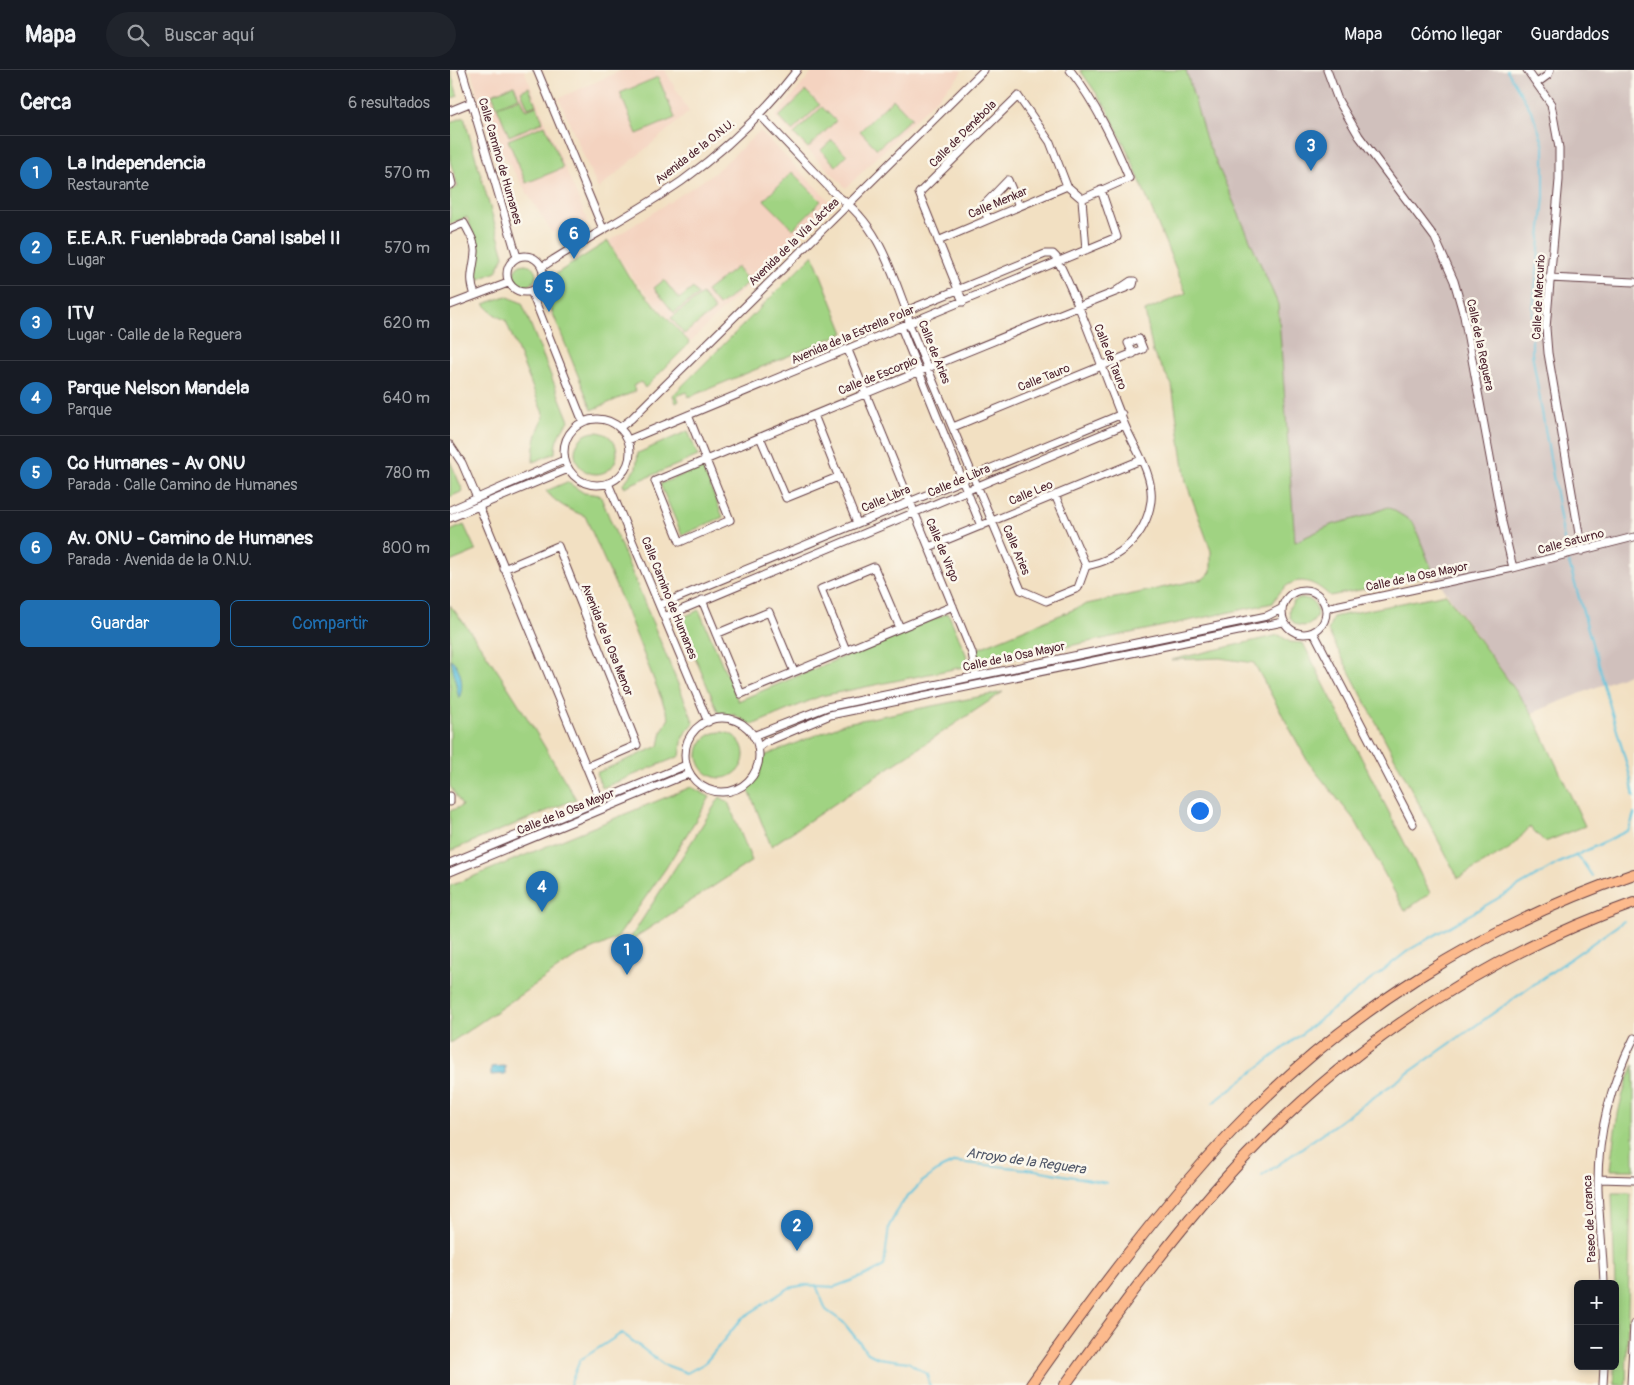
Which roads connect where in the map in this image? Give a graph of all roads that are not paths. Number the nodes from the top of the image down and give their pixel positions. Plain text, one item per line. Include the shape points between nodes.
1 (462, 70) edge
2 (537, 70) edge
3 (797, 70) edge
4 (984, 70) edge
5 (1070, 70) edge
6 (1327, 70) edge
7 (1526, 70) edge
8 (1550, 70) edge
9 (1536, 84) junction
10 (472, 102) junction
11 (450, 111) edge
12 (759, 114) junction
13 (450, 176) edge
14 (450, 185) edge
15 (1067, 186) junction
16 (1101, 190) junction
17 (1082, 199) junction
18 (849, 204) junction
19 (1019, 206) junction
20 (988, 219) junction
21 (450, 229) edge
22 (603, 229) junction
23 (938, 240) junction
24 (1086, 250) junction
25 (516, 257) junction
26 (1059, 262) junction
27 (542, 266) junction
28 (1549, 278) junction
29 (1634, 282) edge
30 (508, 283) junction
31 (958, 290) junction
32 (531, 291) junction
33 (1116, 291) dead end
34 (475, 295) junction
35 (963, 302) junction
36 (450, 305) edge
37 (1077, 307) junction
38 (906, 311) junction
39 (905, 325) junction
40 (848, 350) junction
41 (1133, 354) junction
42 (1102, 366) junction
43 (927, 368) junction
44 (919, 372) junction
45 (865, 393) junction
46 (1122, 414) junction
47 (688, 415) junction
48 (814, 415) junction
49 (583, 422) junction
50 (1124, 424) junction
51 (953, 427) junction
52 (619, 428) junction
53 (760, 438) junction
54 (628, 440) junction
55 (450, 445) edge
56 (564, 460) junction
57 (705, 460) junction
58 (1142, 460) junction
59 (568, 469) junction
60 (972, 476) junction
61 (838, 477) junction
62 (964, 480) junction
63 (608, 483) junction
64 (976, 486) junction
65 (967, 490) junction
66 (1056, 495) junction
67 (909, 501) junction
68 (478, 502) junction
69 (450, 510) edge
70 (914, 512) junction
71 (450, 518) edge
72 (992, 522) junction
73 (857, 523) junction
74 (981, 526) junction
75 (1634, 537) edge
76 (929, 547) junction
77 (1582, 551) junction
78 (1086, 566) junction
79 (1513, 568) junction
80 (504, 570) junction
81 (702, 600) junction
82 (660, 606) junction
83 (953, 606) junction
84 (1326, 608) junction
85 (1281, 609) junction
86 (664, 617) junction
87 (1284, 622) junction
88 (900, 628) junction
89 (1314, 633) junction
90 (716, 634) junction
91 (846, 650) junction
92 (794, 672) junction
93 (976, 676) junction
94 (708, 722) junction
95 (753, 736) junction
96 (758, 748) junction
97 (686, 765) junction
98 (586, 767) junction
99 (690, 774) junction
100 (450, 796) edge
101 (600, 800) junction
102 (450, 802) edge
103 (1413, 824) dead end
104 (450, 863) edge
105 (450, 872) edge
106 (1634, 874) edge
107 (1634, 903) edge
108 (1634, 1038) edge
109 (1598, 1179) junction
110 (1634, 1180) edge
111 (1604, 1280) edge
112 (1634, 1324) edge
113 (1604, 1370) edge
114 (1632, 1384) edge
115 (1031, 1385) edge
116 (1065, 1385) edge
117 (1603, 1385) edge

1 - 10 street, Calle Camino de Humanes
2 - 22 street
3 - 12 street, Avenida de la O.N.U.
4 - 18 street, Avenida de la Vía Láctea
5 - 16 street via 1111,133 1129,178
6 - 79 street, Calle de la Reguera via 1338,100 1359,136 1435,238 1454,281 1464,316
7 - 9 street
8 - 9 street
9 - 28 street, Calle de Mercurio via 1550,104 1559,148
10 - 11 street
10 - 25 street, Calle Camino de Humanes
12 - 18 street, Calle de Aries via 836,195
12 - 22 street, Avenida de la O.N.U. via 682,180
13 - 14 street
15 - 17 street, Calle de Denébola
15 - 19 street, Calle Menkar
15 - 23 street, Calle de Denébola via 1050,142 1018,96 919,193
16 - 17 street
16 - 24 street, Avenida de la Estrella Polar via 1117,237
17 - 24 street
18 - 38 street, Calle de Aries via 868,223 878,239
18 - 52 street, Avenida de la Vía Láctea
19 - 20 street, Calle Menkar
19 - 20 street via 1008,180 983,206
20 - 23 street, Calle Menkar
21 - 34 street via 464,223 474,246 476,253 471,274
22 - 27 street, Avenida de la O.N.U.
23 - 31 street, Calle de Denébola
24 - 26 street, Avenida de la Estrella Polar
25 - 27 street via 531,256
25 - 30 street via 508,265
26 - 31 street via 1048,253
26 - 35 street, Avenida de la Estrella Polar
26 - 37 street, Calle de Tauro
27 - 32 street via 543,278
28 - 29 street
28 - 77 street, Calle de Mercurio via 1546,328 1549,362
30 - 32 street via 518,291
30 - 34 street
31 - 35 street, Calle de Denébola
31 - 38 street
32 - 49 street
33 - 37 street, Calle de Escorpio
34 - 36 street
35 - 39 street, Avenida de la Estrella Polar
37 - 42 street, Calle de Tauro
37 - 43 street, Calle de Escorpio
38 - 39 street, Calle de Aries
39 - 40 street, Avenida de la Estrella Polar
39 - 43 street, Calle de Aries
39 - 44 street, Calle de Aries
40 - 45 street, Calle de Virgo
40 - 47 street, Avenida de la Estrella Polar
41 - 41 street, Calle Tauro via 1144,349 1139,339 1128,343
41 - 42 street, Calle Tauro
42 - 46 street, Calle de Tauro
42 - 51 street, Calle Tauro
43 - 44 street, Calle de Escorpio
43 - 51 street, Calle de Aries
44 - 45 street, Calle de Escorpio
44 - 62 street, Calle de Aries
45 - 48 street, Calle de Escorpio
45 - 67 street, Calle de Virgo
46 - 50 street, Calle de Tauro
46 - 60 street, Calle Libra
47 - 54 street, Avenida de la Estrella Polar
47 - 57 street, Calle de Escorpio
48 - 53 street, Calle de Escorpio
48 - 61 street
49 - 52 street via 602,420
49 - 56 street via 567,438
50 - 58 street, Calle de Tauro
50 - 64 street, Calle de Libra
51 - 60 street, Calle de Aries
52 - 54 street
53 - 57 street, Calle de Escorpio
53 - 61 street via 786,498
54 - 63 street via 629,461 624,471
55 - 68 street via 462,463
56 - 59 street
56 - 68 street
57 - 57 street, Calle de Escorpio via 655,481 680,542 730,520
58 - 66 street, Calle Leo
58 - 78 street via 1151,499 1145,524 1130,546 1098,564
59 - 63 street via 586,484
59 - 68 street
60 - 62 street, Calle Libra
60 - 64 street, Calle de Aries
61 - 73 street
62 - 65 street, Calle de Aries
62 - 67 street, Calle Libra
63 - 82 street, Calle Camino de Humanes
64 - 65 street, Calle de Libra
64 - 72 street, Calle de Aries
65 - 70 street, Calle de Libra
65 - 74 street, Calle de Aries
66 - 72 street, Calle Leo
66 - 78 street
67 - 70 street, Calle de Virgo
67 - 73 street, Calle Libra
68 - 69 street
68 - 71 street
68 - 80 street
70 - 76 street, Calle de Virgo
70 - 81 street, Calle de Libra
72 - 74 street, Calle Leo
72 - 78 street, Calle Aries via 1021,590 1046,602 1078,588
73 - 82 street, Calle Libra
74 - 76 street, Calle Leo
75 - 77 street, Calle Saturno
76 - 83 street, Calle de Virgo
77 - 79 street, Calle Saturno
79 - 84 street, Calle de la Osa Mayor
80 - 98 street
80 - 98 street, Avenida de la Osa Menor via 558,546 637,745
81 - 86 street, Calle de Libra
81 - 90 street
82 - 86 street, Calle Camino de Humanes
83 - 88 street
83 - 93 street, Calle de Virgo via 972,653
84 - 85 street via 1318,595 1301,590 1287,597
84 - 89 street via 1325,622
85 - 87 street
85 - 93 street, Calle de la Osa Mayor via 1267,616
86 - 94 street, Calle Camino de Humanes
87 - 89 street via 1301,635
87 - 96 street, Calle de la Osa Mayor via 830,715
88 - 91 street
88 - 91 street via 874,567 820,589
89 - 103 street
90 - 92 street via 769,612
90 - 92 street via 740,694
91 - 92 street
93 - 95 street, Calle de la Osa Mayor via 827,707
94 - 95 street via 733,720
94 - 97 street via 689,739
95 - 96 street
96 - 99 street via 758,763 753,775 737,789 718,792 704,788
97 - 99 street
97 - 101 street, Calle de la Osa Mayor
98 - 101 street
99 - 105 street, Calle de la Osa Mayor
100 - 102 street
101 - 104 street, Calle de la Osa Mayor
106 - 115 highway via 1555,904 1480,939 1380,1002 1299,1067 1233,1130 1168,1204
107 - 116 highway via 1565,931 1470,978 1410,1015 1319,1085 1213,1193 1165,1251
108 - 109 street, Paseo de Loranca via 1612,1088
109 - 110 street
109 - 111 street, Paseo de Loranca
112 - 114 street
113 - 117 street

